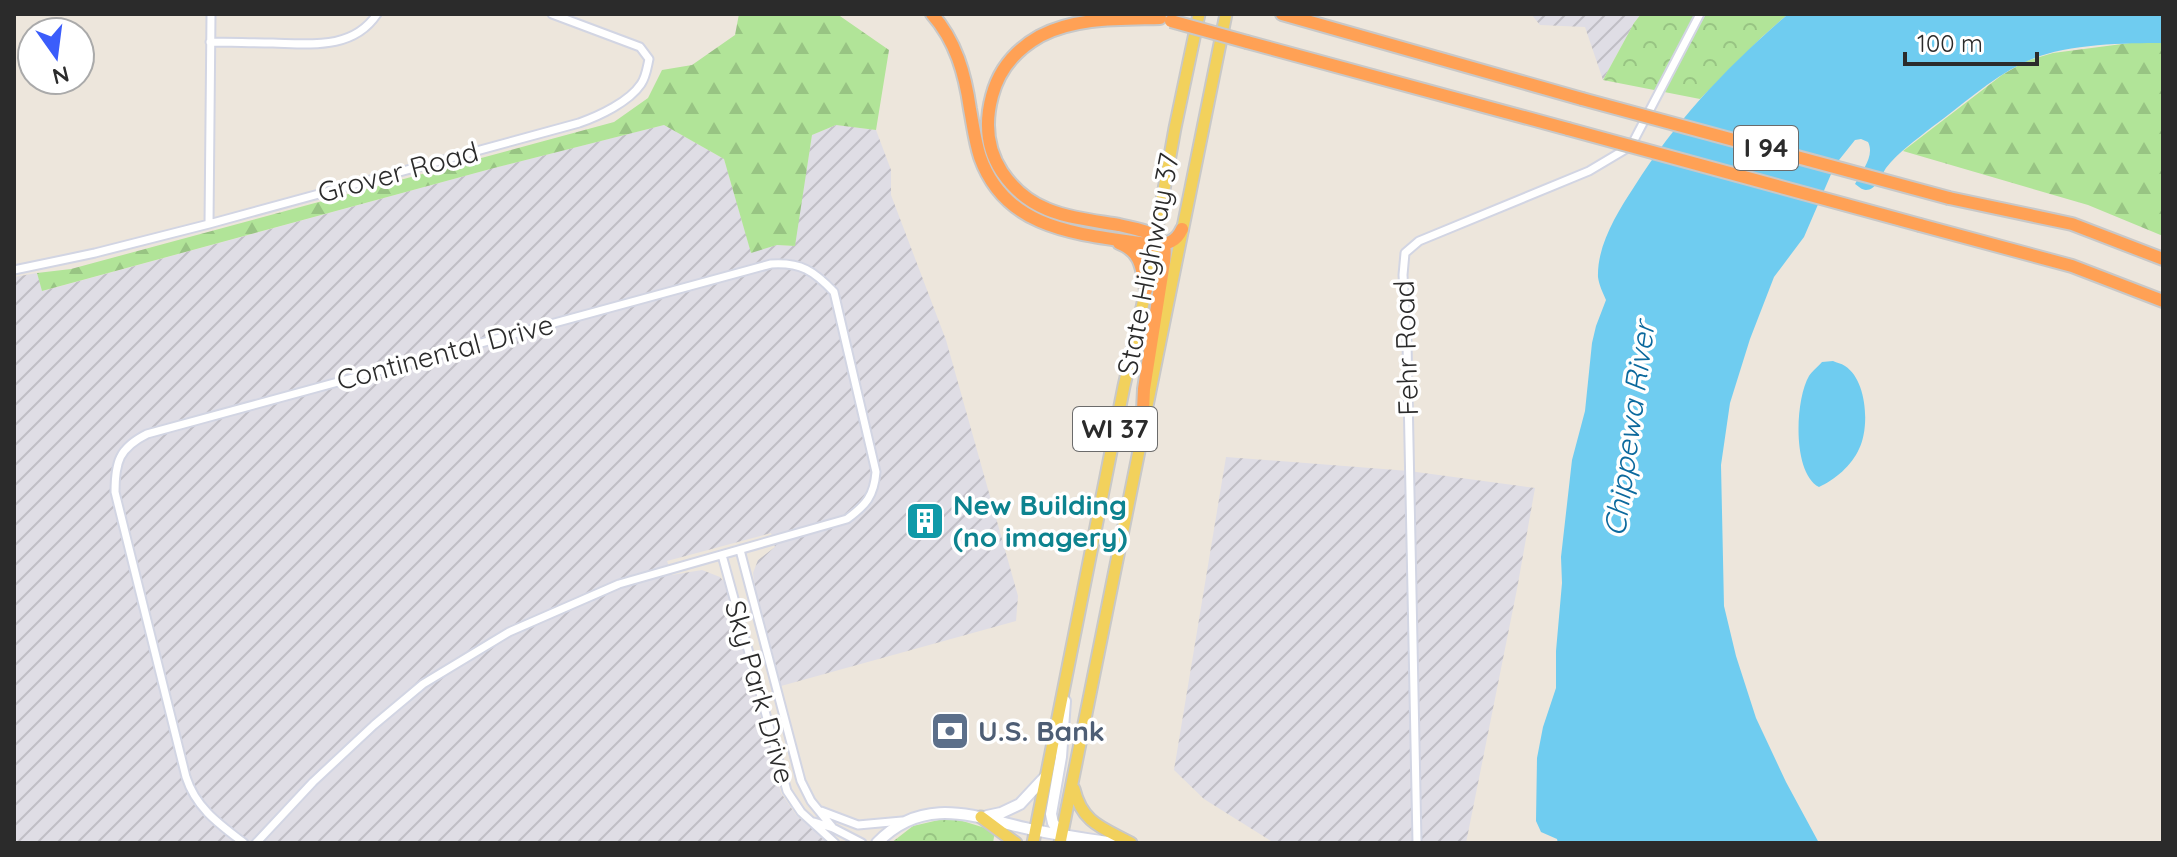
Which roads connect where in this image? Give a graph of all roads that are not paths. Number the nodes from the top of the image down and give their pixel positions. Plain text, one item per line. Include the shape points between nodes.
1 (211, 14) edge
2 (377, 14) edge
3 (552, 14) edge
4 (932, 14) edge
5 (1145, 14) edge
6 (1199, 14) edge
7 (1226, 14) edge
8 (1282, 14) edge
9 (1700, 14) edge
10 (1166, 20) junction
11 (210, 42) junction
12 (209, 224) junction
13 (1182, 229) junction
14 (1085, 234) junction
15 (1158, 242) junction
16 (2163, 259) edge
17 (14, 270) edge
18 (1146, 290) junction
19 (2163, 301) edge
20 (1142, 433) junction
21 (740, 550) junction
22 (722, 555) junction
23 (1066, 673) junction
24 (1046, 776) junction
25 (1072, 782) junction
26 (817, 809) junction
27 (981, 817) junction
28 (908, 820) junction
29 (812, 821) junction
30 (833, 828) junction
31 (1036, 830) junction
32 (1061, 839) edge
33 (244, 843) edge
34 (256, 843) edge
35 (835, 843) edge
36 (862, 843) edge
37 (877, 843) edge
38 (1016, 843) edge
39 (1033, 843) edge
40 (1044, 843) edge
41 (1114, 843) edge
42 (1131, 843) edge
43 (1417, 843) edge

1 - 11 street
2 - 11 street via 355,35 324,44
3 - 12 street, Grover Road via 640,47 649,59 640,86 611,109 579,123
4 - 14 highway via 960,61 977,148 993,182 1032,219
5 - 10 highway, I 94
6 - 15 main road, State Highway 37 / WI 37
7 - 13 main road, State Highway 37 / WI 37
8 - 16 highway, I 94, bridge via 1949,198 2072,224
9 - 43 street, Fehr Road via 1631,146 1589,171 1419,241 1405,253
10 - 15 highway via 1079,23 1026,45 997,81 987,126 997,164 1012,187 1036,205 1131,228
10 - 19 highway, I 94, bridge via 2072,266
11 - 12 street
12 - 17 street, Grover Road
13 - 15 highway via 1175,240
13 - 20 main road, State Highway 37 / WI 37
14 - 15 highway
14 - 18 highway via 1132,250 1139,257
15 - 18 main road, State Highway 37 / WI 37
15 - 20 highway via 1164,260
18 - 23 main road, State Highway 37 / WI 37
20 - 25 main road, State Highway 37 / WI 37
21 - 22 street
21 - 26 street, Sky Park Drive via 801,781
21 - 33 street, Continental Drive via 847,519 875,489 876,472 834,292 806,268 790,263 299,392 132,442 115,471 115,492 186,777 201,808
22 - 29 street, Sky Park Drive via 783,780 792,801
22 - 34 street via 619,584 509,632 445,670 374,725
23 - 24 main road, State Highway 37 / WI 37
23 - 32 street via 1062,749 1051,814
24 - 27 street via 1020,804
24 - 31 main road, State Highway 37 / WI 37
25 - 32 main road, State Highway 37 / WI 37
25 - 42 main road via 1084,814
26 - 28 street, Sky Park Drive via 858,825
26 - 30 street, Sky Park Drive
27 - 28 street via 941,812
27 - 31 street
27 - 38 main road
28 - 37 street
29 - 30 street, Sky Park Drive
29 - 35 street, Sky Park Drive
30 - 36 street, Sky Park Drive
31 - 32 street
31 - 39 main road, State Highway 37 / WI 37
31 - 40 street
32 - 41 street

